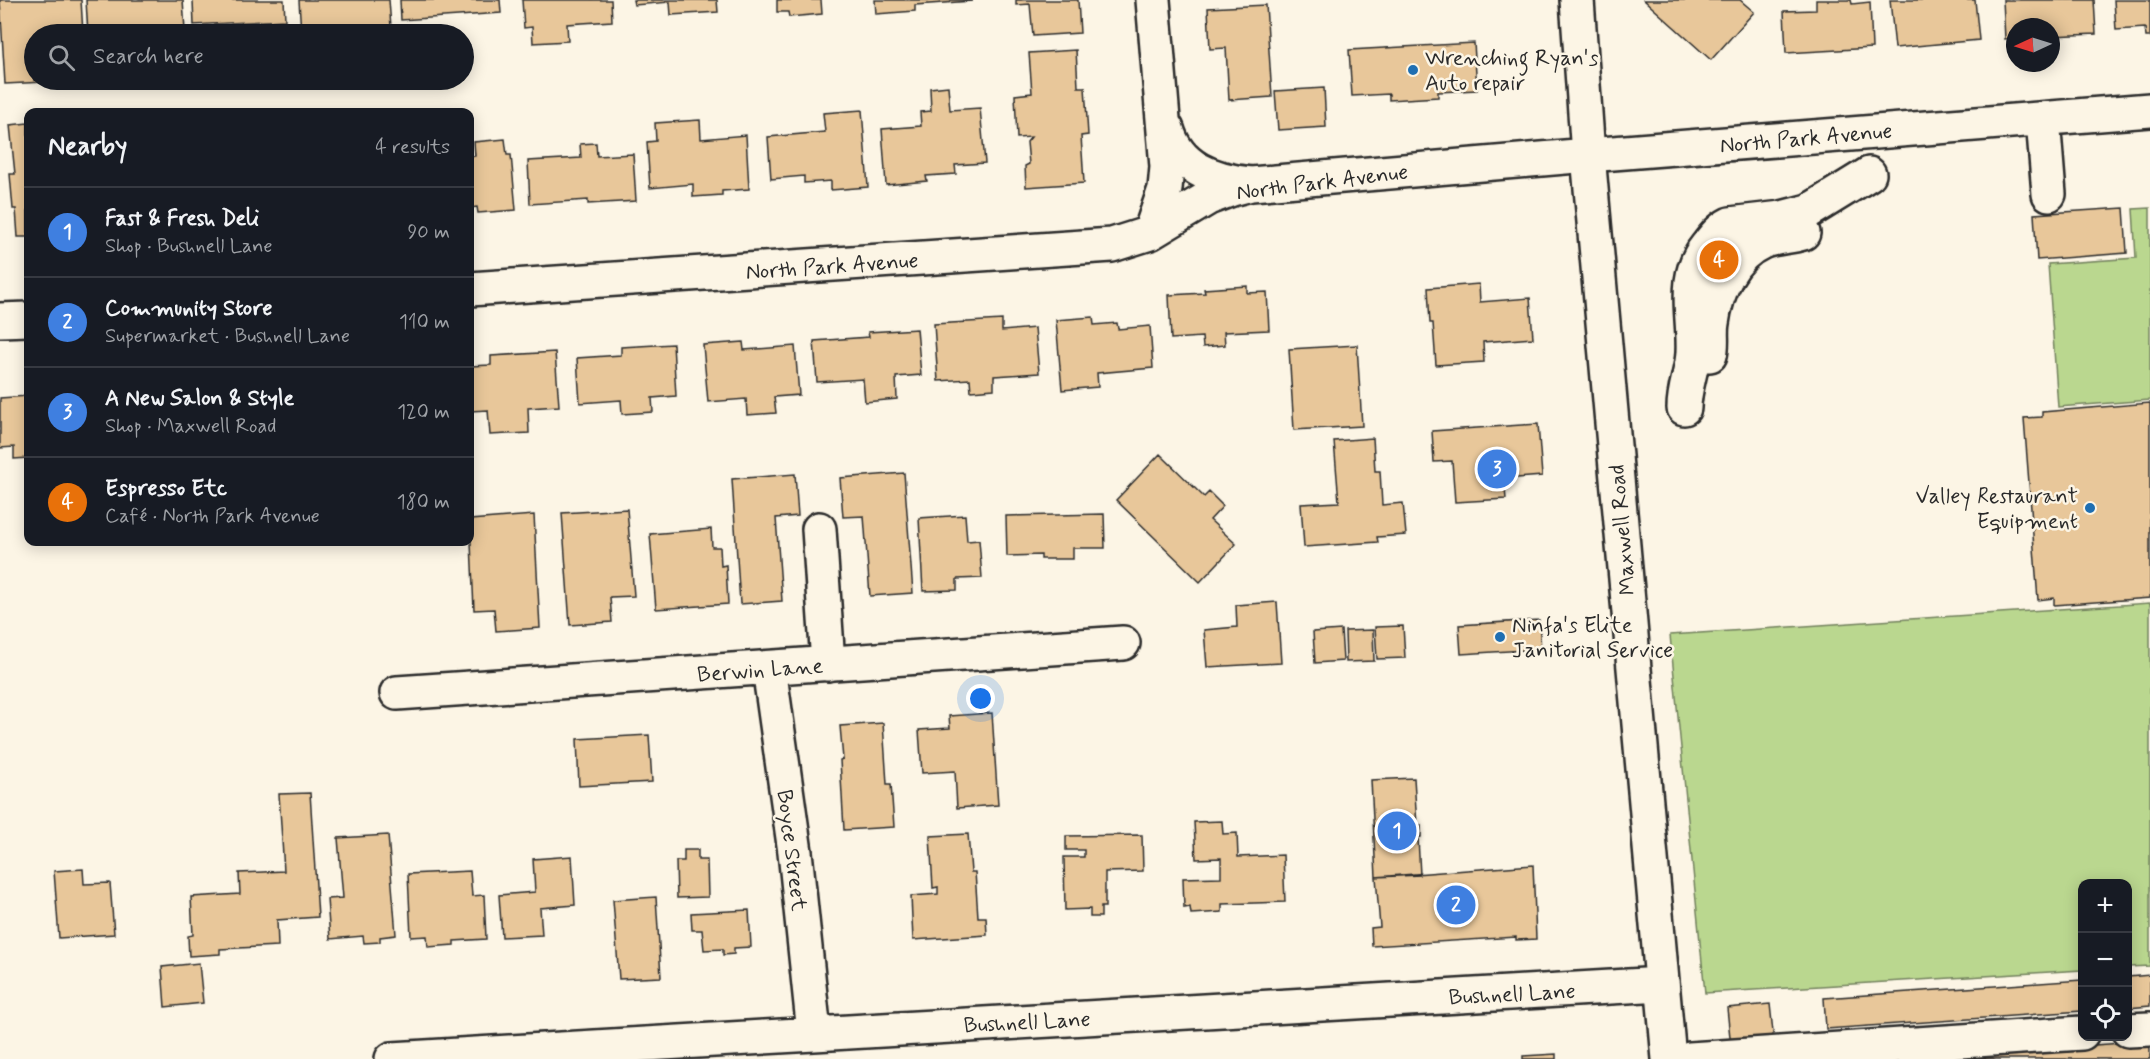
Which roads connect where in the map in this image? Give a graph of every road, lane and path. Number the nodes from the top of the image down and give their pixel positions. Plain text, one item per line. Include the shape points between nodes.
1 (1153, 0) edge
2 (1577, 0) edge
3 (1162, 108) junction
4 (2150, 110) edge
5 (2043, 118) junction
6 (1588, 155) junction
7 (1869, 180) dead end
8 (1251, 184) junction
9 (2049, 194) dead end
10 (1150, 233) junction
11 (474, 289) edge
12 (24, 319) edge
13 (0, 320) edge
14 (1692, 407) dead end
15 (819, 529) dead end
16 (1123, 644) dead end
17 (828, 664) junction
18 (769, 668) junction
19 (397, 693) dead end
20 (1662, 984) junction
21 (2150, 1029) edge
22 (2132, 1030) edge
23 (814, 1033) junction
24 (2078, 1033) edge
25 (856, 1045) edge
26 (1804, 1055) edge
27 (392, 1059) edge
28 (1670, 1059) edge
29 (1690, 1059) edge

1 - 3 street
2 - 6 street, Maxwell Road
3 - 8 street via 1168,133 1180,156 1195,169 1229,182
3 - 10 street via 1165,189
4 - 5 street, North Park Avenue
5 - 6 street, North Park Avenue
5 - 9 street
6 - 8 street, North Park Avenue
6 - 20 street, Maxwell Road
7 - 14 street via 1812,231 1758,244 1732,267 1713,316 1712,348
8 - 10 street, North Park Avenue via 1208,198
10 - 11 street, North Park Avenue via 1112,245
12 - 13 street
15 - 17 street
16 - 17 street, Berwin Lane
17 - 18 street, Berwin Lane
18 - 19 street, Berwin Lane
18 - 23 street, Boyce Street via 795,852
20 - 25 street, Bushnell Lane
20 - 28 street, Maxwell Road
21 - 22 street
23 - 25 street, Bushnell Lane
23 - 27 street, Bushnell Lane
24 - 26 street
26 - 29 street

